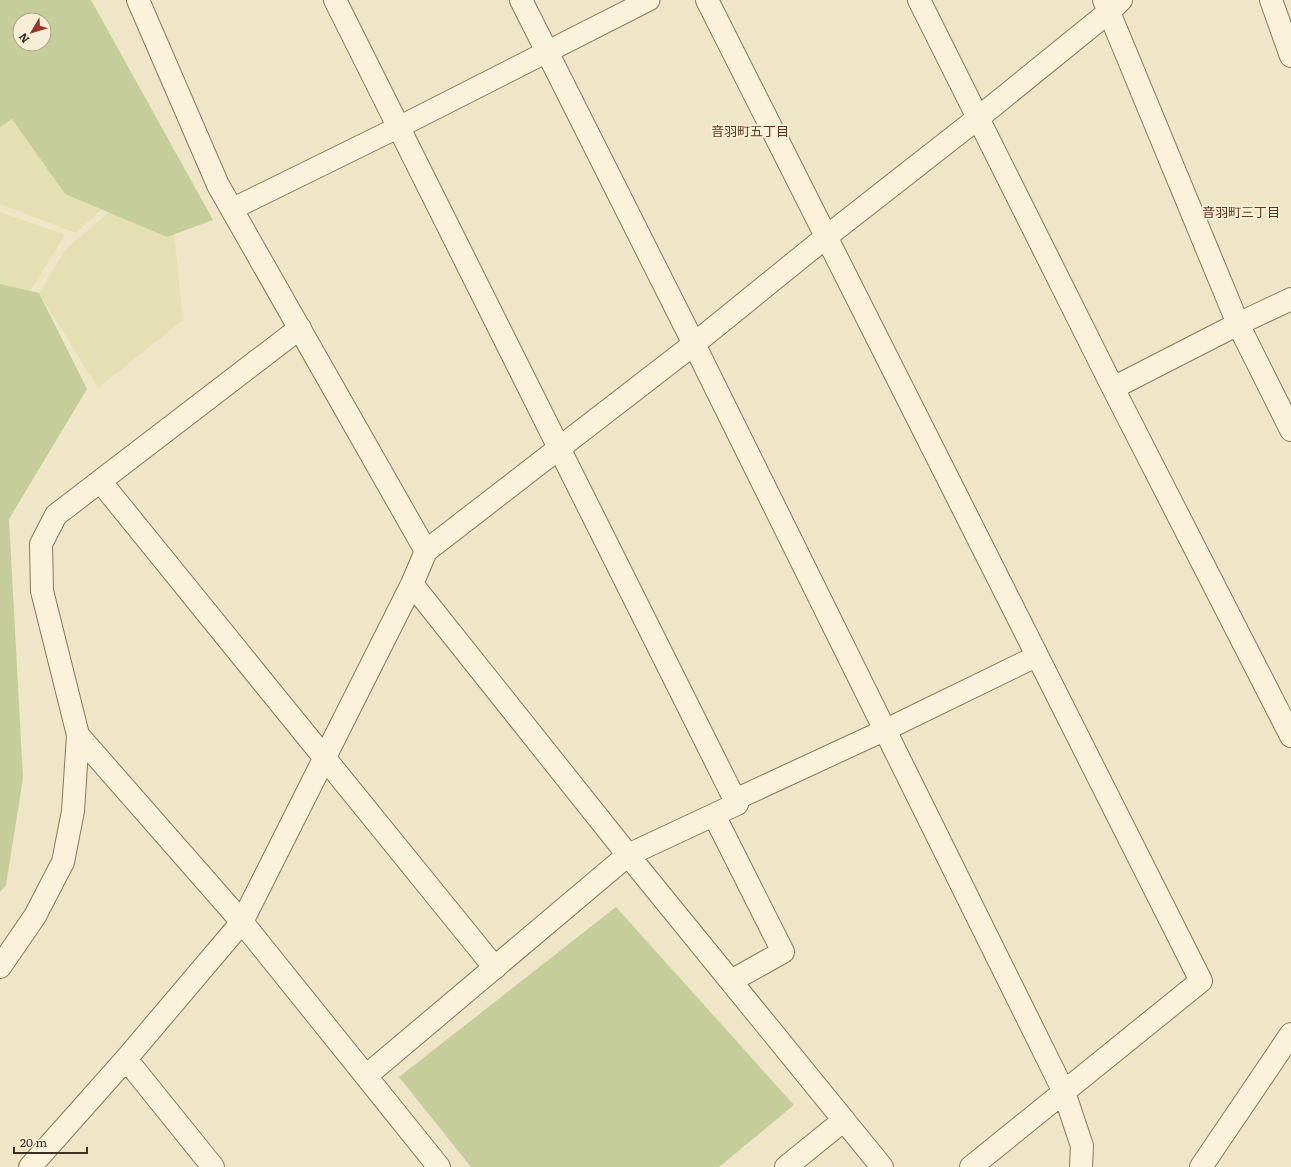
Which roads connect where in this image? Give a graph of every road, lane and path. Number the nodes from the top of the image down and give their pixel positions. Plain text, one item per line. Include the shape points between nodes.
1 (138, 0) edge
2 (335, 0) edge
3 (521, 0) edge
4 (649, 0) edge
5 (707, 0) edge
6 (919, 0) edge
7 (1271, 0) edge
8 (1112, 4) edge
9 (547, 52) junction
10 (1291, 56) edge
11 (978, 118) junction
12 (399, 127) junction
13 (232, 209) junction
14 (826, 237) junction
15 (1291, 299) edge
16 (1238, 324) junction
17 (300, 328) junction
18 (694, 344) junction
19 (1113, 388) junction
20 (1291, 430) edge
21 (560, 448) junction
22 (100, 481) junction
23 (426, 551) junction
24 (412, 584) junction
25 (1037, 656) junction
26 (1289, 729) edge
27 (885, 730) junction
28 (78, 735) junction
29 (325, 758) junction
30 (734, 800) junction
31 (714, 816) junction
32 (628, 855) junction
33 (242, 922) junction
34 (0, 967) edge
35 (495, 968) junction
36 (731, 981) junction
37 (1291, 1034) edge
38 (126, 1059) junction
39 (366, 1076) junction
40 (1064, 1092) junction
41 (844, 1120) junction
42 (30, 1167) edge
43 (213, 1167) edge
44 (439, 1167) edge
45 (786, 1167) edge
46 (882, 1167) edge
47 (971, 1167) edge
48 (1081, 1167) edge
49 (1201, 1167) edge

1 - 13 street via 218,185
2 - 12 street
3 - 9 street
4 - 9 street
5 - 14 street
6 - 11 street
7 - 10 street
8 - 11 street
8 - 16 street
9 - 12 street
9 - 18 street
11 - 14 street
11 - 19 street
12 - 13 street
12 - 21 street
13 - 17 street
14 - 18 street
14 - 25 street
15 - 16 street
16 - 19 street
16 - 20 street
17 - 22 street
17 - 23 street
18 - 21 street
18 - 27 street
19 - 26 street
21 - 23 street
21 - 30 street
22 - 28 street via 56,515 41,544 42,591
22 - 29 street
23 - 24 street
24 - 29 street
24 - 32 street
25 - 27 street
25 - 40 street via 1201,981
27 - 30 street
27 - 40 street
28 - 33 street
28 - 34 street via 73,811 63,862 35,916
29 - 33 street
29 - 35 street
30 - 31 street via 737,804
31 - 32 street
31 - 36 street via 783,952
32 - 35 street
32 - 36 street
33 - 38 street
33 - 39 street
35 - 39 street
36 - 41 street
37 - 49 street
38 - 42 street
38 - 43 street
39 - 44 street
40 - 47 street
40 - 48 street via 1082,1146
41 - 45 street
41 - 46 street

